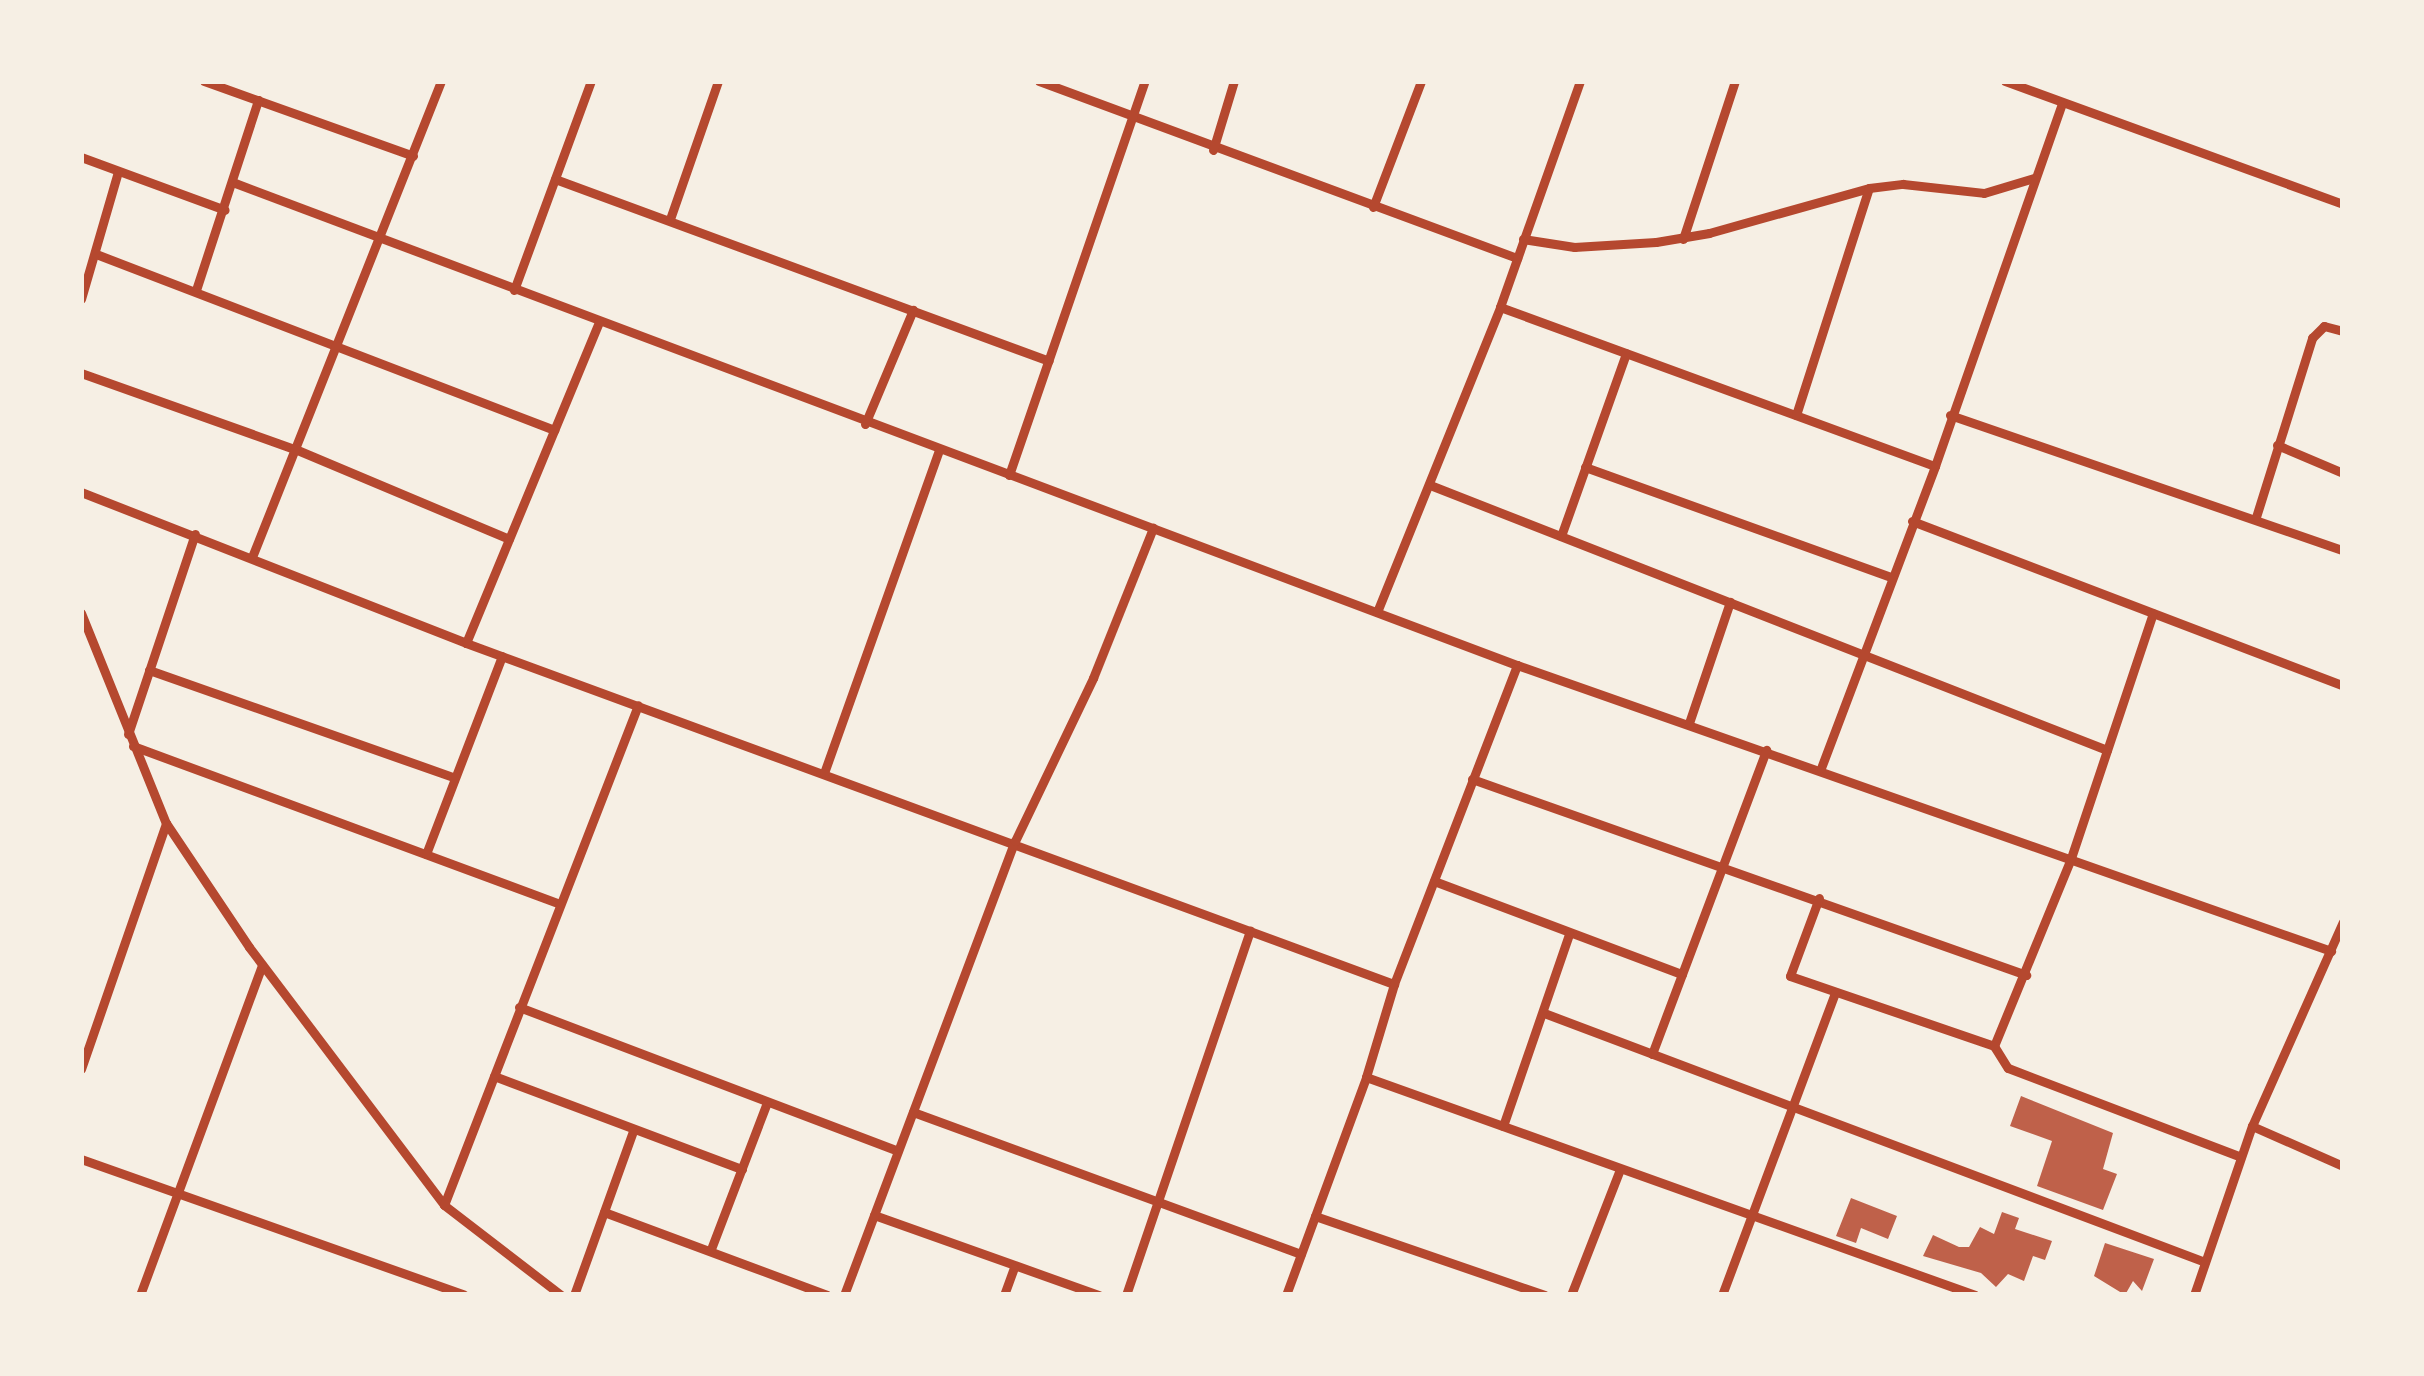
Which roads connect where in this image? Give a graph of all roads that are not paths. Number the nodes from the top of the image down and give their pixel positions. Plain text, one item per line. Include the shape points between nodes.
1 (204, 81) edge
2 (441, 81) edge
3 (591, 81) edge
4 (716, 81) edge
5 (1039, 81) edge
6 (1145, 81) edge
7 (1234, 81) edge
8 (1421, 81) edge
9 (1580, 81) edge
10 (1735, 81) edge
11 (2005, 81) edge
12 (258, 100) junction
13 (2062, 103) junction
14 (1134, 115) junction
15 (1213, 150) junction
16 (413, 156) junction
17 (81, 157) edge
18 (118, 172) junction
19 (2034, 178) junction
20 (555, 179) junction
21 (235, 183) junction
22 (1869, 188) junction
23 (2343, 204) edge
24 (1373, 207) junction
25 (225, 210) junction
26 (670, 219) junction
27 (1683, 238) junction
28 (1523, 239) junction
29 (382, 240) junction
30 (96, 254) junction
31 (1517, 257) junction
32 (196, 290) junction
33 (514, 290) junction
34 (81, 299) edge
35 (1500, 307) junction
36 (913, 310) junction
37 (598, 322) junction
38 (2343, 331) edge
39 (337, 347) junction
40 (1626, 353) junction
41 (1048, 361) junction
42 (81, 373) edge
43 (1796, 415) junction
44 (1950, 415) junction
45 (865, 424) junction
46 (554, 430) junction
47 (2277, 445) junction
48 (295, 449) junction
49 (938, 452) junction
50 (1935, 466) junction
51 (1585, 467) junction
52 (2343, 473) edge
53 (1009, 475) junction
54 (1430, 485) junction
55 (81, 492) edge
56 (2256, 518) junction
57 (1912, 521) junction
58 (1154, 528) junction
59 (195, 533) junction
60 (1561, 536) junction
61 (509, 539) junction
62 (2343, 550) edge
63 (252, 557) junction
64 (1891, 578) junction
65 (1730, 602) junction
66 (1377, 612) junction
67 (81, 613) edge
68 (2153, 614) junction
69 (88, 628) junction
70 (466, 643) junction
71 (81, 646) edge
72 (1861, 653) junction
73 (502, 656) junction
74 (1516, 665) junction
75 (149, 670) junction
76 (2343, 686) edge
77 (638, 705) junction
78 (1689, 723) junction
79 (128, 734) junction
80 (133, 746) junction
81 (1766, 750) junction
82 (2107, 750) junction
83 (1821, 768) junction
84 (824, 772) junction
85 (455, 778) junction
86 (1472, 779) junction
87 (166, 824) junction
88 (1015, 842) junction
89 (426, 854) junction
90 (2071, 858) junction
91 (1723, 866) junction
92 (1434, 880) junction
93 (1819, 898) junction
94 (560, 904) junction
95 (2343, 922) edge
96 (1250, 930) junction
97 (1569, 934) junction
98 (2331, 951) junction
99 (262, 965) junction
100 (1682, 974) junction
101 (2026, 975) junction
102 (1394, 984) junction
103 (1835, 992) junction
104 (519, 1007) junction
105 (1544, 1013) junction
106 (81, 1017) edge
107 (98, 1023) junction
108 (1994, 1046) junction
109 (1652, 1054) junction
110 (81, 1070) edge
111 (494, 1076) junction
112 (1366, 1077) junction
113 (767, 1102) junction
114 (1790, 1107) junction
115 (913, 1112) junction
116 (1502, 1126) junction
117 (2252, 1126) junction
118 (633, 1131) junction
119 (898, 1151) junction
120 (2241, 1157) junction
121 (81, 1159) edge
122 (2343, 1166) edge
123 (742, 1168) junction
124 (1620, 1169) junction
125 (177, 1195) junction
126 (1159, 1202) junction
127 (444, 1205) junction
128 (604, 1212) junction
129 (874, 1215) junction
130 (1316, 1216) junction
131 (1748, 1216) junction
132 (711, 1249) junction
133 (1301, 1254) junction
134 (2205, 1262) junction
135 (1014, 1268) junction
136 (140, 1295) edge
137 (464, 1295) edge
138 (561, 1295) edge
139 (574, 1295) edge
140 (827, 1295) edge
141 (844, 1295) edge
142 (1004, 1295) edge
143 (1099, 1295) edge
144 (1126, 1295) edge
145 (1286, 1295) edge
146 (1545, 1295) edge
147 (1571, 1295) edge
148 (1722, 1295) edge
149 (1975, 1295) edge
150 (2194, 1295) edge

1 - 12 street
2 - 16 street
3 - 20 street
4 - 26 street
5 - 14 street
6 - 14 street
7 - 15 street
8 - 24 street
9 - 28 street
10 - 27 street
11 - 13 street
12 - 16 street
12 - 21 street
13 - 19 street
13 - 23 street
14 - 15 street
14 - 41 street
15 - 24 street
16 - 29 street
17 - 18 street
18 - 25 street
18 - 30 street
19 - 22 street via 1984,193
19 - 44 street
20 - 26 street
20 - 33 street
21 - 25 street
21 - 29 street
22 - 27 street
22 - 43 street
24 - 31 street
25 - 32 street
26 - 36 street
27 - 28 street via 1600,248
28 - 31 street
29 - 33 street
29 - 39 street
30 - 32 street
30 - 34 street
31 - 35 street
32 - 39 street
33 - 37 street
35 - 40 street
35 - 54 street
36 - 41 street
36 - 45 street
37 - 45 street
37 - 46 street
38 - 47 street via 2324,326 2312,338
39 - 46 street
39 - 48 street
40 - 43 street
40 - 51 street
41 - 53 street
42 - 48 street
43 - 50 street
44 - 50 street
44 - 56 street
45 - 49 street
46 - 61 street
47 - 52 street
47 - 56 street
48 - 61 street
48 - 63 street
49 - 53 street
49 - 84 street
50 - 57 street
51 - 60 street
51 - 64 street
53 - 58 street
54 - 60 street
54 - 66 street
55 - 59 street
56 - 62 street
57 - 64 street
57 - 68 street
58 - 66 street
58 - 88 street
59 - 63 street
59 - 75 street
60 - 65 street
61 - 70 street
63 - 70 street
64 - 72 street
65 - 72 street
65 - 78 street
66 - 74 street
67 - 69 street
68 - 76 street
68 - 82 street
69 - 71 street
69 - 79 street
70 - 73 street
72 - 82 street
72 - 83 street
73 - 77 street
73 - 85 street
74 - 78 street
74 - 86 street
75 - 79 street
75 - 85 street
77 - 84 street
77 - 94 street
78 - 81 street
79 - 80 street
80 - 87 street
80 - 89 street
81 - 83 street
81 - 91 street
82 - 90 street
83 - 90 street
84 - 88 street
85 - 89 street
86 - 91 street
86 - 92 street
87 - 99 street
87 - 107 street
88 - 96 street
88 - 115 street
89 - 94 street
90 - 98 street
90 - 101 street
91 - 93 street
91 - 100 street
92 - 97 street
92 - 102 street
93 - 101 street
93 - 103 street via 1787,970
94 - 104 street
95 - 98 street
96 - 102 street
96 - 126 street
97 - 100 street
97 - 105 street
98 - 117 street
99 - 125 street
99 - 127 street
100 - 109 street
101 - 108 street
102 - 112 street
103 - 108 street
103 - 114 street
104 - 111 street
104 - 113 street
105 - 109 street
105 - 116 street
106 - 107 street
107 - 110 street
108 - 120 street via 2008,1068
109 - 114 street
111 - 118 street
111 - 127 street
112 - 116 street
112 - 130 street
113 - 119 street
113 - 123 street
114 - 131 street
114 - 134 street
115 - 119 street
115 - 126 street
116 - 124 street
117 - 120 street
117 - 122 street
118 - 123 street
118 - 128 street
119 - 129 street
120 - 134 street
121 - 125 street
123 - 132 street
124 - 131 street
124 - 147 street
125 - 136 street
125 - 137 street
126 - 133 street
126 - 144 street
127 - 138 street
128 - 132 street
128 - 139 street
129 - 135 street
129 - 141 street
130 - 133 street
130 - 146 street
131 - 148 street
131 - 149 street
132 - 140 street
133 - 145 street
134 - 150 street
135 - 142 street
135 - 143 street

